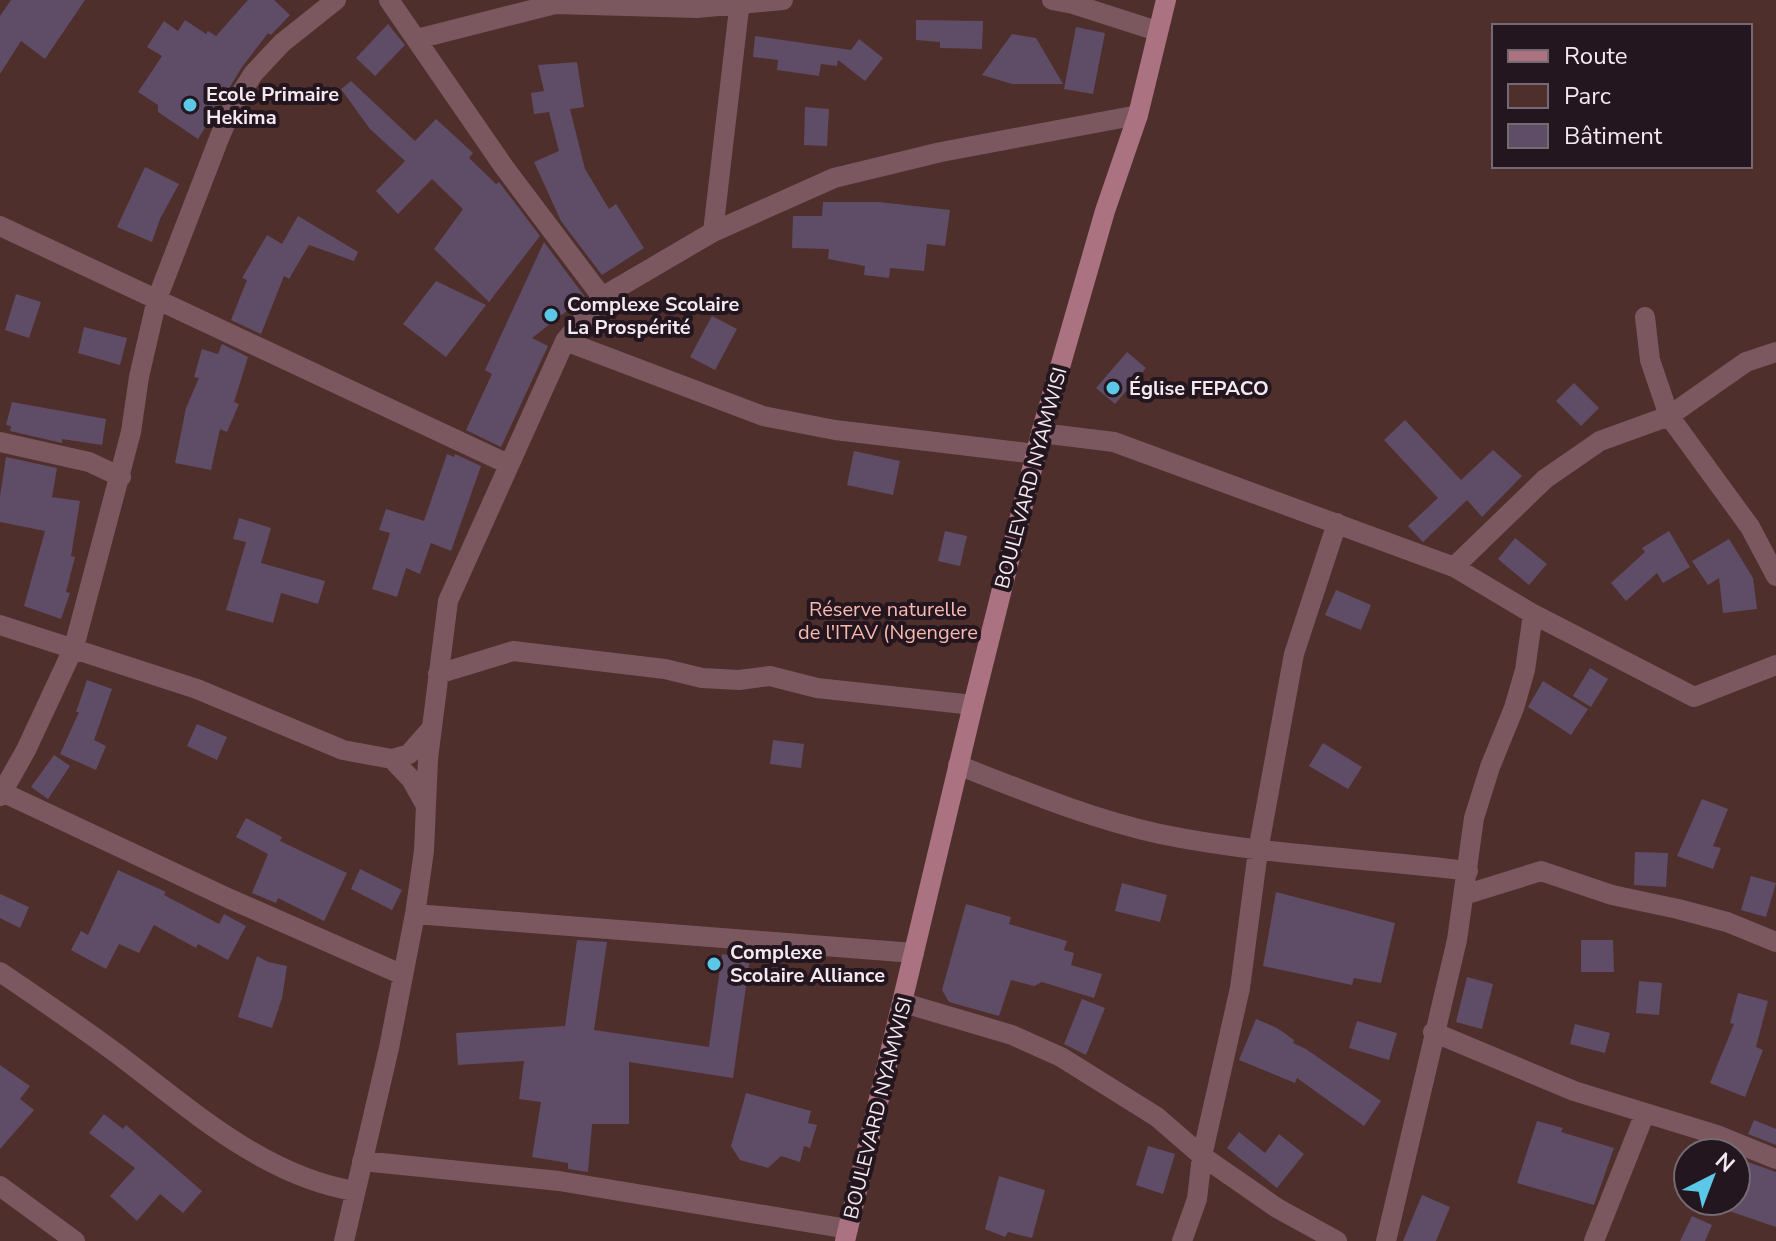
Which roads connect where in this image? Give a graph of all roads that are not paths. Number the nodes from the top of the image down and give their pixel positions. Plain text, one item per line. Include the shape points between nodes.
1 (336, 0) edge
2 (389, 0) edge
3 (783, 0) edge
4 (1052, 0) edge
5 (1166, 0) edge
6 (740, 2) edge
7 (1157, 31) junction
8 (417, 39) junction
9 (1138, 115) junction
10 (0, 226) edge
11 (713, 232) junction
12 (602, 297) junction
13 (157, 299) junction
14 (1645, 317) dead end
15 (565, 341) junction
16 (1776, 352) edge
17 (1669, 416) junction
18 (1041, 433) junction
19 (0, 442) edge
20 (1036, 454) junction
21 (508, 464) junction
22 (121, 477) junction
23 (1337, 523) junction
24 (1454, 567) junction
25 (1776, 576) edge
26 (1533, 614) junction
27 (0, 625) edge
28 (74, 647) junction
29 (1776, 665) edge
30 (438, 674) junction
31 (973, 705) junction
32 (432, 728) junction
33 (392, 759) junction
34 (958, 765) junction
35 (1, 794) edge
36 (426, 806) junction
37 (1258, 851) junction
38 (1468, 871) junction
39 (1464, 895) junction
40 (415, 914) junction
41 (1776, 942) edge
42 (914, 953) junction
43 (0, 972) edge
44 (403, 975) junction
45 (904, 1003) junction
46 (1433, 1032) junction
47 (1645, 1113) junction
48 (1202, 1156) junction
49 (1776, 1159) edge
50 (362, 1161) junction
51 (0, 1186) edge
52 (355, 1191) junction
53 (847, 1235) edge
54 (75, 1241) edge
55 (344, 1241) edge
56 (1182, 1241) edge
57 (1337, 1241) edge
58 (1386, 1241) edge
59 (1594, 1241) edge

1 - 13 street via 282,43 233,106
2 - 8 street
3 - 6 street
4 - 7 street
5 - 7 main road, BOULEVARD NYAMWISI
6 - 8 street via 697,8 555,4
6 - 11 street
7 - 9 main road, BOULEVARD NYAMWISI
8 - 12 street
9 - 11 street via 834,178
9 - 18 main road, BOULEVARD NYAMWISI
10 - 13 street
11 - 12 street
12 - 15 street
13 - 21 street
13 - 22 street
14 - 17 street via 1650,360
15 - 20 street via 763,416
15 - 21 street
16 - 17 street via 1746,362
17 - 24 street via 1600,441 1545,479
17 - 25 street via 1750,527
18 - 20 main road, BOULEVARD NYAMWISI
18 - 23 street via 1114,442
19 - 22 street via 89,462
20 - 31 main road, BOULEVARD NYAMWISI
21 - 30 street via 448,601
22 - 28 street
23 - 24 street
23 - 37 street via 1294,654
24 - 26 street
26 - 29 street via 1694,697
26 - 38 street via 1525,670 1474,818
27 - 28 street
28 - 33 street via 197,689 343,750
28 - 35 street
30 - 31 street via 513,651 702,678 770,676 817,688
30 - 32 street
31 - 34 main road, BOULEVARD NYAMWISI
32 - 33 street via 409,754
32 - 36 street
33 - 36 street
34 - 37 street via 1055,803 1157,833
34 - 42 main road, BOULEVARD NYAMWISI
35 - 44 street
36 - 40 street
37 - 38 street
37 - 48 street via 1240,988
38 - 39 street
39 - 41 street via 1541,871 1612,895 1727,922
39 - 46 street
40 - 42 street
40 - 44 street
42 - 45 main road, BOULEVARD NYAMWISI
43 - 52 street via 230,1137 296,1176
44 - 50 street
45 - 48 street via 1012,1035 1061,1057 1157,1117
45 - 53 main road, BOULEVARD NYAMWISI
46 - 47 street via 1574,1091
46 - 58 street
47 - 49 street
47 - 59 street
48 - 56 street via 1197,1199
48 - 57 street via 1277,1208
50 - 52 street
50 - 53 street via 559,1181
51 - 54 street
52 - 55 street

